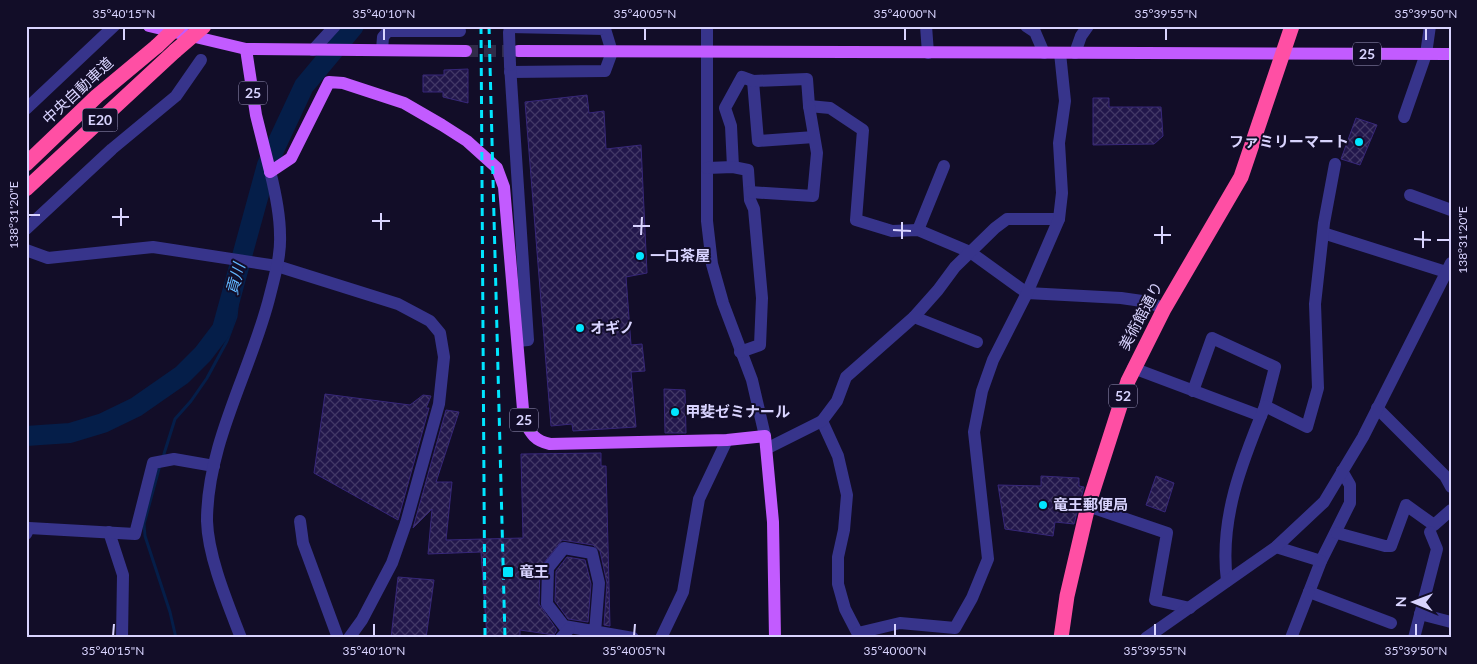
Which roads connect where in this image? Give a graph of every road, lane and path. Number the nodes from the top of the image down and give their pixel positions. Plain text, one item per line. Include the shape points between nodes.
1 (114, 26) edge
2 (149, 26) edge
3 (178, 26) edge
4 (204, 26) edge
5 (335, 26) edge
6 (708, 26) edge
7 (926, 26) edge
8 (1026, 26) edge
9 (1088, 26) edge
10 (1292, 26) edge
11 (1430, 26) edge
12 (509, 28) edge
13 (460, 31) dead end
14 (246, 49) junction
15 (314, 50) junction
16 (380, 50) junction
17 (466, 51) tunnel mouth
18 (518, 51) tunnel mouth
19 (612, 52) junction
20 (707, 52) junction
21 (928, 53) junction
22 (1044, 53) junction
23 (1060, 53) junction
24 (1075, 53) junction
25 (1282, 53) junction
26 (1426, 54) junction
27 (1451, 54) edge
28 (201, 60) dead end
29 (510, 68) junction
30 (754, 81) junction
31 (809, 106) junction
32 (26, 109) edge
33 (1404, 117) dead end
34 (814, 137) junction
35 (26, 164) edge
36 (1335, 164) dead end
37 (944, 166) dead end
38 (733, 167) junction
39 (707, 168) junction
40 (270, 171) junction
41 (26, 189) edge
42 (750, 192) junction
43 (1410, 195) dead end
44 (1451, 210) edge
45 (1059, 219) junction
46 (26, 230) edge
47 (918, 230) junction
48 (1323, 233) junction
49 (26, 250) edge
50 (970, 252) junction
51 (277, 266) junction
52 (1448, 268) edge
53 (1027, 293) junction
54 (1164, 309) junction
55 (914, 316) junction
56 (518, 341) junction
57 (977, 342) dead end
58 (740, 352) junction
59 (1133, 368) junction
60 (1193, 391) junction
61 (1377, 408) junction
62 (1263, 411) junction
63 (822, 421) junction
64 (727, 440) junction
65 (766, 442) junction
66 (214, 466) junction
67 (1342, 471) junction
68 (1451, 486) edge
69 (1088, 506) junction
70 (1451, 510) edge
71 (300, 521) dead end
72 (110, 532) junction
73 (1430, 532) dead end
74 (1336, 533) junction
75 (26, 534) edge
76 (1276, 547) junction
77 (1321, 560) junction
78 (1227, 581) junction
79 (1309, 592) junction
80 (1190, 608) junction
81 (1420, 614) junction
82 (1451, 622) edge
83 (1391, 623) dead end
84 (571, 632) edge
85 (595, 632) junction
86 (859, 636) edge
87 (122, 638) edge
88 (241, 638) edge
89 (338, 638) edge
90 (349, 638) edge
91 (633, 638) edge
92 (661, 638) edge
93 (775, 638) edge
94 (1061, 638) edge
95 (1146, 638) edge
96 (1291, 638) edge
97 (1414, 638) edge

1 - 32 street
2 - 14 main road
3 - 35 highway, 中央自動車道 / E20, bridge via 97,96
4 - 41 highway, E20, bridge
5 - 15 street
6 - 20 street
7 - 21 street
8 - 22 street via 1035,32
9 - 24 street
10 - 25 highway, 美術館通り / 52
11 - 26 street
12 - 19 street via 605,29
12 - 29 street, bridge
13 - 16 street via 388,31
14 - 15 main road
14 - 40 main road, 25 via 256,115
15 - 16 main road
16 - 17 main road
18 - 19 main road, 25
19 - 20 main road, 25
19 - 29 street via 606,71
20 - 21 main road, 25
20 - 39 street
21 - 22 main road, 25
22 - 23 main road, 25
23 - 24 main road, 25
23 - 45 street via 1065,101 1059,143 1062,193
24 - 25 main road, 25
25 - 26 main road, 25
25 - 54 highway, 美術館通り / 52 via 1240,176
26 - 27 main road, 25
26 - 33 street
28 - 46 street via 176,96 112,149
29 - 56 street via 528,340
30 - 31 street via 807,79
30 - 34 street via 758,141
30 - 38 street via 742,77 725,108 731,126
31 - 34 street
31 - 47 street via 830,108 863,130 856,220 892,231
34 - 42 street via 817,153 813,196
36 - 48 street
37 - 47 street
38 - 39 street
38 - 42 street via 748,170
39 - 58 street via 707,221 712,264
40 - 51 street via 280,235
40 - 56 main road, 25 via 291,158 329,82 342,83 404,103 467,141 497,168 504,187
42 - 58 street via 762,298 760,345
43 - 44 street
45 - 50 street via 1007,219
45 - 53 street
47 - 50 street
48 - 52 street
48 - 62 street via 1315,304 1318,388 1307,427
49 - 51 street via 48,258 153,247
50 - 53 street
50 - 55 street
51 - 66 street via 263,324
51 - 90 street via 398,304 430,321 440,333 444,356 439,404 406,523 392,563
52 - 61 street
53 - 54 street via 1121,298 1149,302
53 - 86 street via 993,360 982,391 974,432 988,559 972,598 955,628 900,623
54 - 59 highway, 美術館通り / 52
55 - 57 street
55 - 63 street via 846,377 837,401
56 - 64 main road, 25 via 524,421 538,442
58 - 65 street via 752,380
59 - 60 street
59 - 69 highway, 美術館通り / 52
60 - 62 street
60 - 62 street via 1212,338 1276,367
61 - 67 street
61 - 68 street via 1445,476
62 - 78 street via 1232,494 1226,539
63 - 65 street
63 - 86 street via 838,456 847,495 838,558 838,584 845,609
64 - 65 main road, 25
64 - 92 street via 699,499 683,592
65 - 93 main road via 773,522
66 - 72 street via 174,459 153,463 134,534
66 - 88 street via 207,523 217,572
67 - 74 street via 1350,485 1350,503
67 - 76 street via 1324,502
69 - 80 street via 1167,533 1156,600
69 - 94 highway, 美術館通り / 52 via 1067,596
70 - 74 street via 1434,525 1406,505 1392,546
71 - 89 street via 303,543
72 - 75 street via 29,528
72 - 87 street via 123,575
73 - 81 street via 1437,549
74 - 77 street
76 - 77 street
76 - 78 street
77 - 79 street
78 - 80 street
79 - 83 street
79 - 96 street
80 - 95 street
81 - 82 street
81 - 97 street
84 - 85 street
84 - 85 street via 547,604 548,568 564,548 592,553 599,583
85 - 91 street

